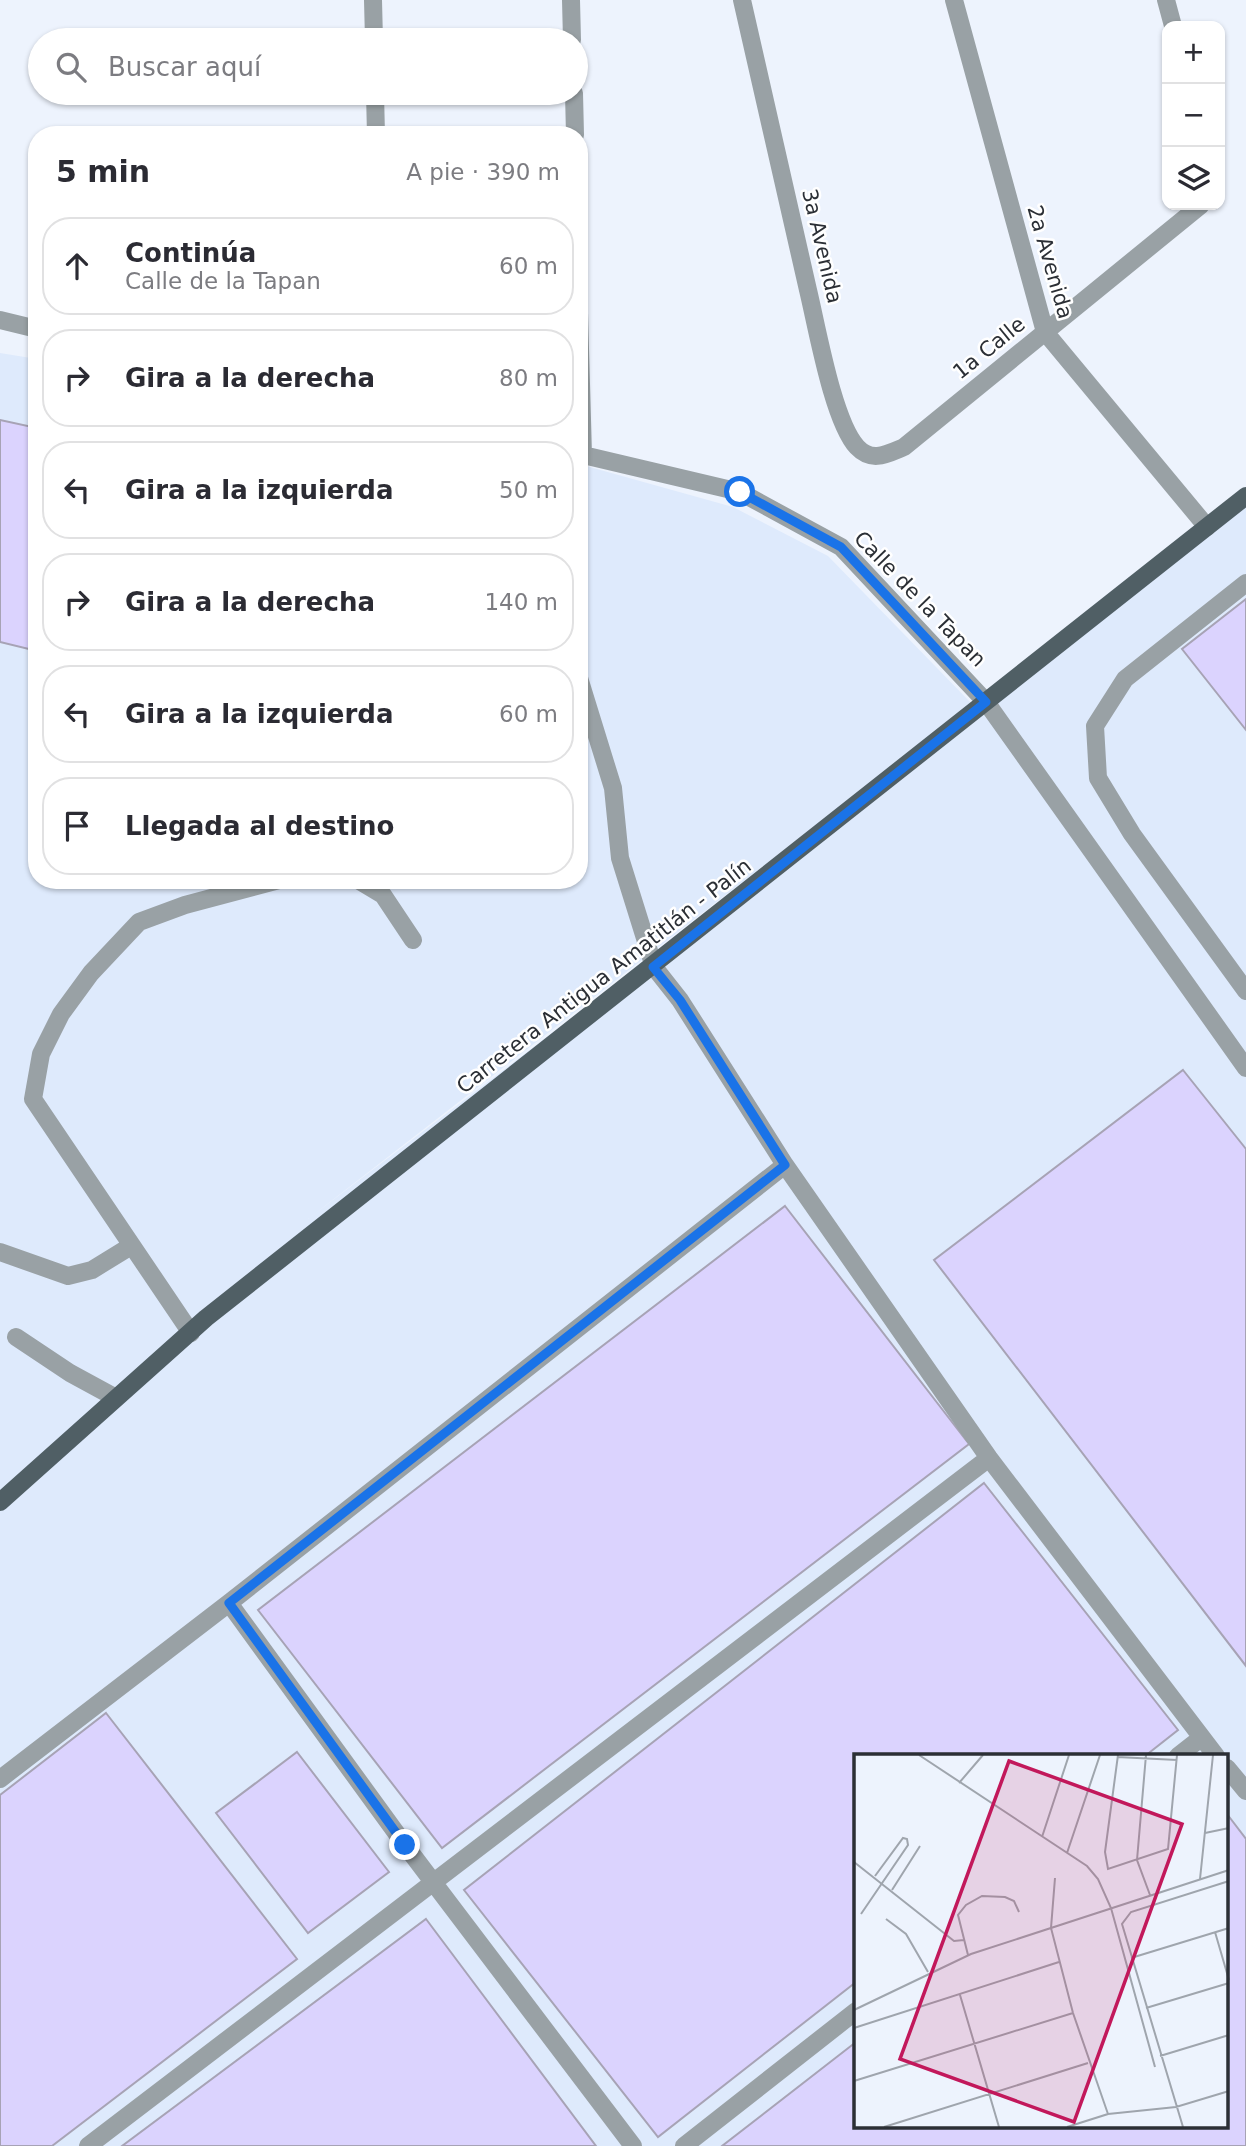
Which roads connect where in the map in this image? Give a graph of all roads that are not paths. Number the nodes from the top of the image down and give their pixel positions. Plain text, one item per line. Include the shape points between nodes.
1 (373, 0) edge
2 (572, 0) edge
3 (742, 0) edge
4 (954, 0) edge
5 (1166, 0) edge
6 (1171, 21) edge
7 (374, 28) edge
8 (572, 28) edge
9 (375, 105) edge
10 (574, 105) edge
11 (376, 126) edge
12 (575, 126) edge
13 (1195, 210) edge
14 (0, 320) edge
15 (28, 327) edge
16 (1045, 332) junction
17 (904, 447) joint
18 (588, 456) edge
19 (1246, 496) edge
20 (1208, 527) junction
21 (1246, 583) edge
22 (986, 702) junction
23 (588, 707) edge
24 (246, 889) edge
25 (373, 889) edge
26 (412, 940) dead end
27 (653, 967) junction
28 (1240, 968) edge
29 (1246, 990) edge
30 (1246, 1068) edge
31 (785, 1165) junction
32 (131, 1246) junction
33 (0, 1252) edge
34 (191, 1332) junction
35 (16, 1337) dead end
36 (116, 1398) junction
37 (989, 1458) junction
38 (0, 1502) edge
39 (229, 1603) junction
40 (1200, 1738) junction
41 (1180, 1754) edge
42 (1214, 1754) edge
43 (1228, 1769) edge
44 (0, 1779) edge
45 (1246, 1791) edge
46 (435, 1883) junction
47 (854, 2013) edge
48 (88, 2146) edge
49 (633, 2146) edge
50 (684, 2146) edge

1 - 7 street
2 - 8 street
3 - 17 street, 3a Avenida via 842,422 867,455 877,458
4 - 16 street, 2a Avenida
5 - 6 street
9 - 11 street
10 - 12 street
13 - 16 street, 1a Calle
14 - 15 street
16 - 17 street, 1a Calle
16 - 20 street, 2a Avenida
18 - 22 street, Calle de la Tapan via 740,492 841,547
19 - 20 main road, Carretera Antigua Amatitlán - Palín
20 - 22 main road, Carretera Antigua Amatitlán - Palín
21 - 28 street via 1125,679 1096,726 1098,778 1132,834
22 - 27 main road, Carretera Antigua Amatitlán - Palín
22 - 30 street, Calle de la Tapan
23 - 27 street via 613,788 620,858
24 - 32 street via 139,922 61,1013 41,1054 33,1099
25 - 26 street via 383,895
27 - 31 street via 680,1000
27 - 34 main road, Carretera Antigua Amatitlán - Palín
28 - 29 street
31 - 37 street
31 - 39 street
32 - 33 street via 92,1270 68,1276
32 - 34 street
34 - 36 main road, Carretera Antigua Amatitlán - Palín
35 - 36 street
36 - 38 main road, Carretera Antigua Amatitlán - Palín
37 - 40 street
37 - 46 street
39 - 44 street
39 - 46 street
40 - 41 street
40 - 42 street
43 - 45 street
46 - 48 street
46 - 49 street
47 - 50 street

